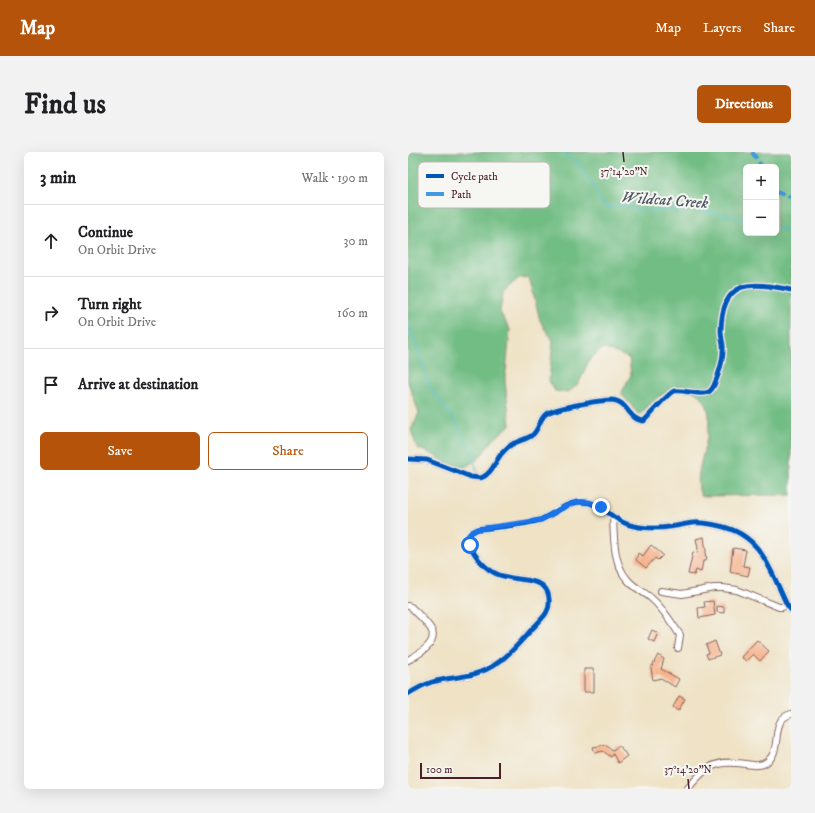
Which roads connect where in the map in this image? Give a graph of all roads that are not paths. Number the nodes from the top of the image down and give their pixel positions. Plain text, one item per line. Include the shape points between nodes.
1 (791, 290) edge
2 (408, 459) edge
3 (613, 517) junction
4 (661, 592) dead end
5 (408, 606) edge
6 (789, 608) edge
7 (678, 648) dead end
8 (408, 660) edge
9 (408, 694) edge
10 (791, 714) edge
11 (687, 789) edge

1 - 2 street via 744,286 732,292 722,319 724,357 714,385 706,393 680,390 672,392 644,420 635,419 621,403 615,401 551,411 544,416 532,435 509,446 491,471 481,478 427,460
3 - 6 street via 630,525 656,528 693,523 733,529 745,536 761,552
3 - 7 street via 620,569 627,580 653,599 672,623 680,635
3 - 9 street via 601,507 589,502 577,502 541,520 472,532 468,539 470,545 486,568 500,576 532,581 543,586 549,599 548,610 508,655 495,665 480,673 433,681
4 - 6 street via 682,594 723,588 737,590 779,607
5 - 8 street via 431,630 432,636 427,647
10 - 11 street via 779,723 773,754 766,762 757,765 716,765 704,771

